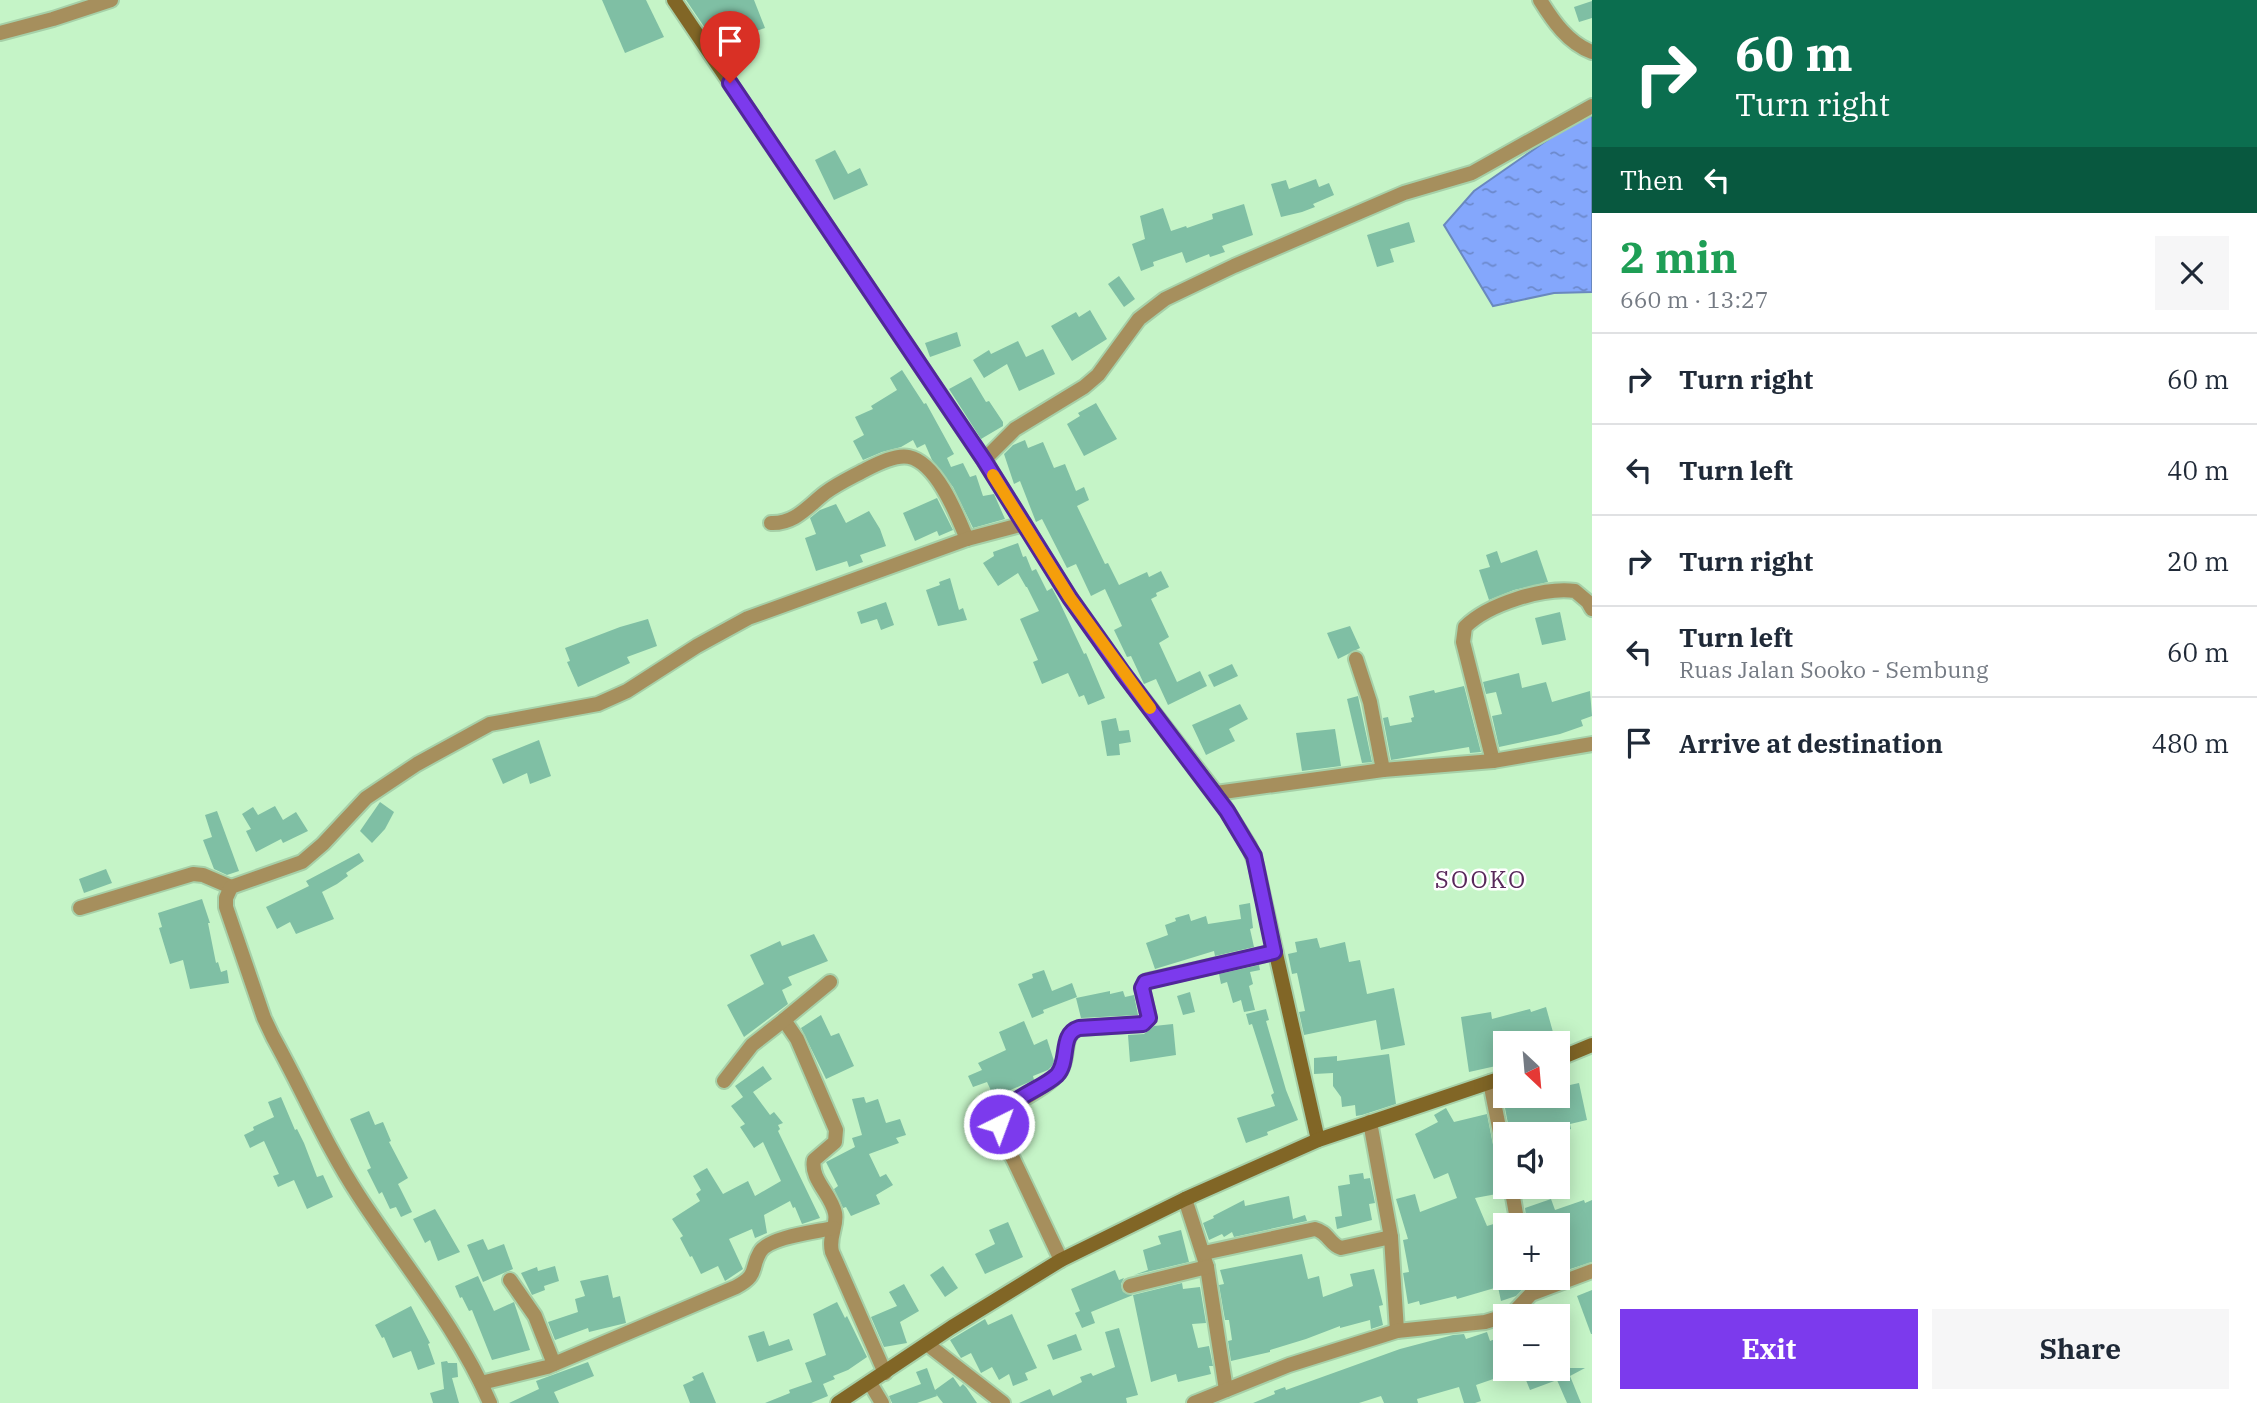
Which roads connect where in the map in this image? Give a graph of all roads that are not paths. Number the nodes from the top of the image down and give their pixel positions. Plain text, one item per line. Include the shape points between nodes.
1 (111, 0) edge
2 (674, 0) edge
3 (1540, 0) edge
4 (0, 33) edge
5 (1592, 52) edge
6 (1592, 106) edge
7 (984, 460) junction
8 (771, 523) dead end
9 (1024, 524) junction
10 (967, 539) junction
11 (1592, 609) edge
12 (1356, 659) dead end
13 (1592, 744) edge
14 (1493, 761) junction
15 (1382, 770) junction
16 (1216, 793) junction
17 (231, 887) junction
18 (80, 908) dead end
19 (1274, 952) junction
20 (830, 982) dead end
21 (784, 1020) junction
22 (1592, 1045) edge
23 (1570, 1054) edge
24 (724, 1081) dead end
25 (1493, 1081) edge
26 (1490, 1082) junction
27 (1370, 1122) junction
28 (1498, 1122) edge
29 (1318, 1140) junction
30 (1185, 1199) junction
31 (833, 1228) junction
32 (1391, 1237) junction
33 (1061, 1260) junction
34 (1206, 1260) junction
35 (1592, 1271) edge
36 (510, 1280) dead end
37 (1129, 1286) dead end
38 (1530, 1290) edge
39 (1531, 1294) junction
40 (1522, 1304) edge
41 (1493, 1321) edge
42 (1397, 1331) junction
43 (927, 1344) junction
44 (554, 1364) junction
45 (885, 1373) junction
46 (481, 1383) junction
47 (870, 1383) junction
48 (1226, 1390) junction
49 (490, 1403) edge
50 (838, 1403) edge
51 (882, 1403) edge
52 (1003, 1403) edge
53 (1194, 1403) edge

1 - 4 street
2 - 7 main road
3 - 5 street via 1571,40
6 - 7 street via 1472,173 1404,193 1166,299 1139,319 1084,387 1015,429
7 - 9 main road
8 - 10 street via 792,520 825,493 870,468 910,457 938,480
9 - 10 street
9 - 16 main road via 1123,673
10 - 17 street via 748,618 612,699 490,724 366,798 302,862
11 - 14 street via 1575,592 1539,593 1505,604 1465,627 1463,642
12 - 15 street via 1370,702
13 - 14 street
14 - 15 street
15 - 16 street
16 - 19 main road via 1254,856
17 - 18 street via 193,874
17 - 46 street via 226,906 273,1037 358,1195 415,1275
19 - 29 main road
19 - 33 street via 1145,982 1147,1021 1072,1031 1065,1062 1056,1076 1001,1115 999,1129
20 - 21 street
21 - 24 street via 752,1045
21 - 31 street via 836,1130 835,1142 813,1165 834,1208
22 - 23 main road
25 - 26 main road
26 - 27 main road
26 - 28 street
27 - 29 main road
27 - 32 street
29 - 30 main road
30 - 33 main road
30 - 34 street
31 - 44 street via 769,1244 760,1251 753,1273 744,1283
31 - 45 street via 832,1252
32 - 34 street via 1341,1248 1315,1229
32 - 42 street
33 - 43 main road
34 - 37 street
34 - 48 street
35 - 39 street
36 - 44 street via 536,1316
38 - 39 street
39 - 40 street
41 - 42 street
42 - 48 street
43 - 45 main road
43 - 52 street
44 - 46 street
45 - 47 main road
46 - 49 street
47 - 50 main road
47 - 51 street
48 - 53 street

